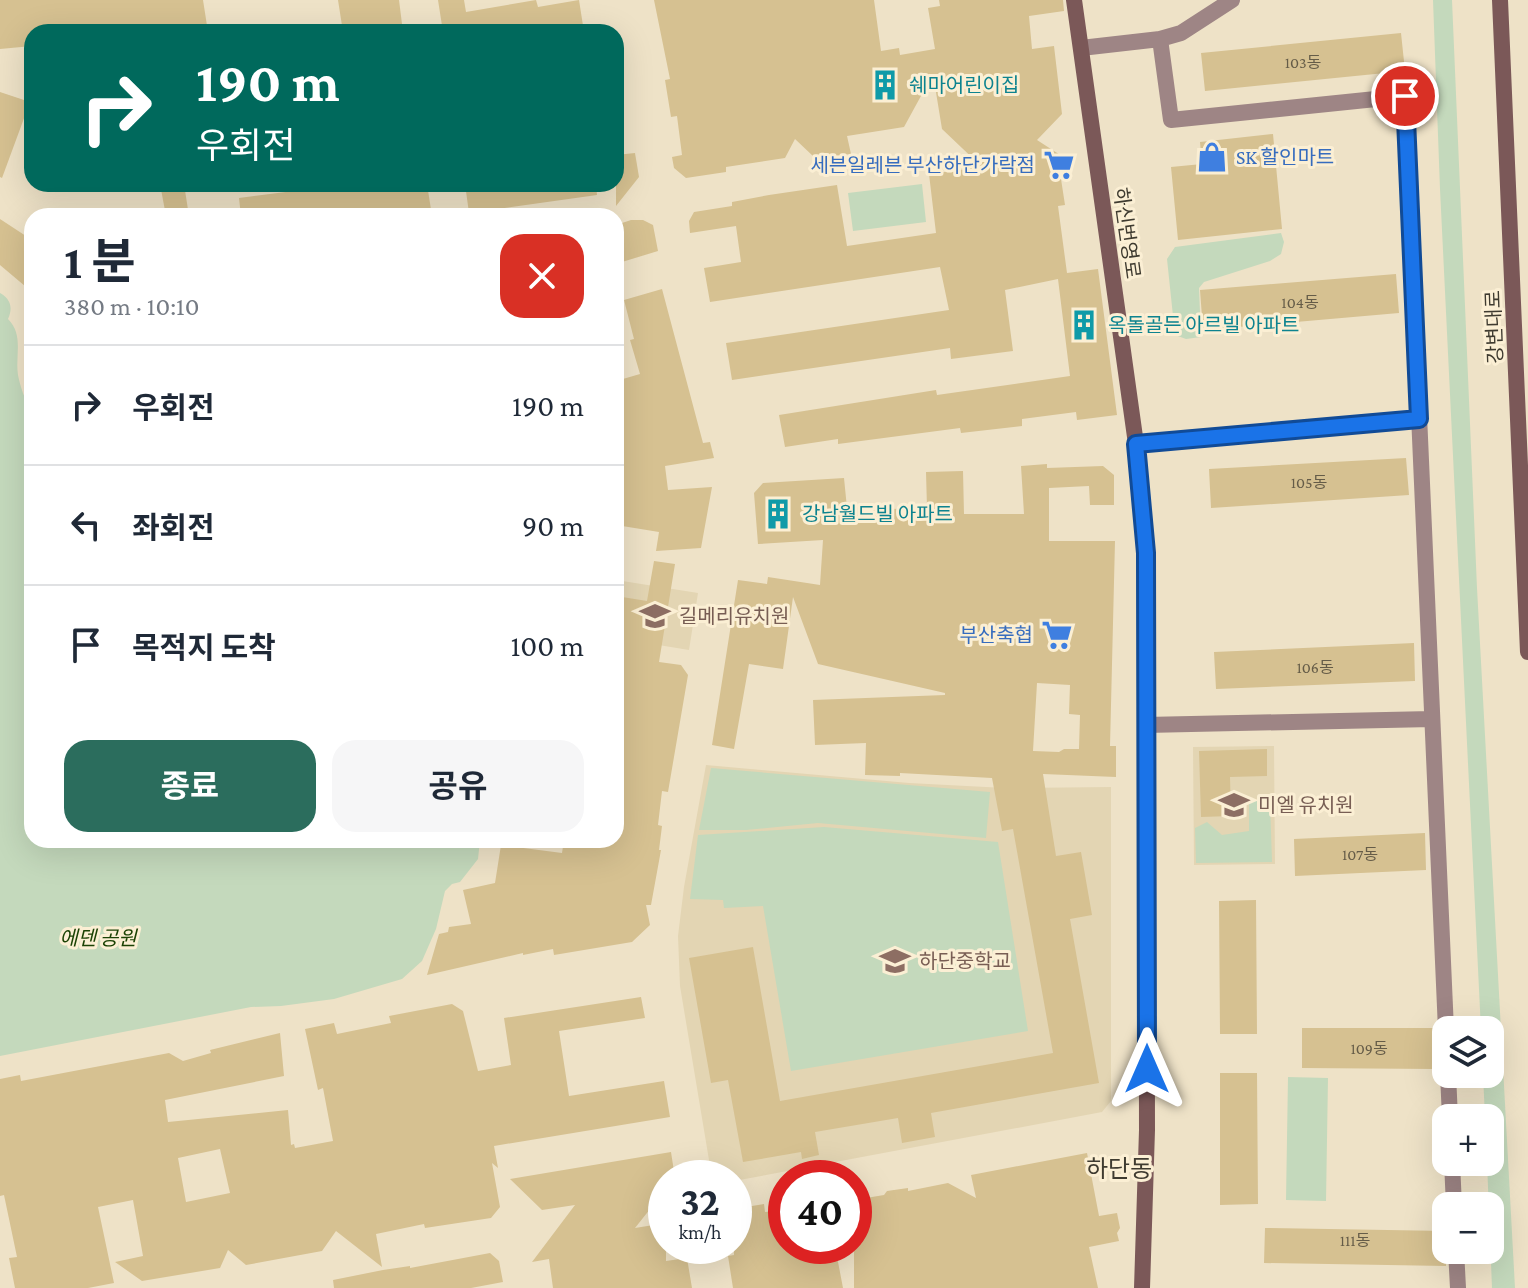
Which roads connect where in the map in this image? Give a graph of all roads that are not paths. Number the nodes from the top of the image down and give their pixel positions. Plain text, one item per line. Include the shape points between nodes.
1 (1074, 0) edge
2 (1233, 0) edge
3 (1500, 0) edge
4 (1160, 39) junction
5 (1081, 48) junction
6 (1419, 419) junction
7 (1136, 444) junction
8 (1528, 652) edge
9 (1432, 719) junction
10 (1145, 725) junction
11 (1445, 1016) edge
12 (1457, 1264) edge
13 (1142, 1288) edge
14 (1458, 1288) edge

1 - 5 street, 하신번영로
2 - 4 street via 1181,33
3 - 8 street, 강변대로
4 - 5 street
4 - 6 street via 1171,120 1405,96
5 - 7 street, 하신번영로
6 - 7 street
6 - 9 street
7 - 10 street, 하신번영로 via 1146,553
9 - 10 street
9 - 11 street
10 - 13 street, 하신번영로 via 1147,1130
12 - 14 street

